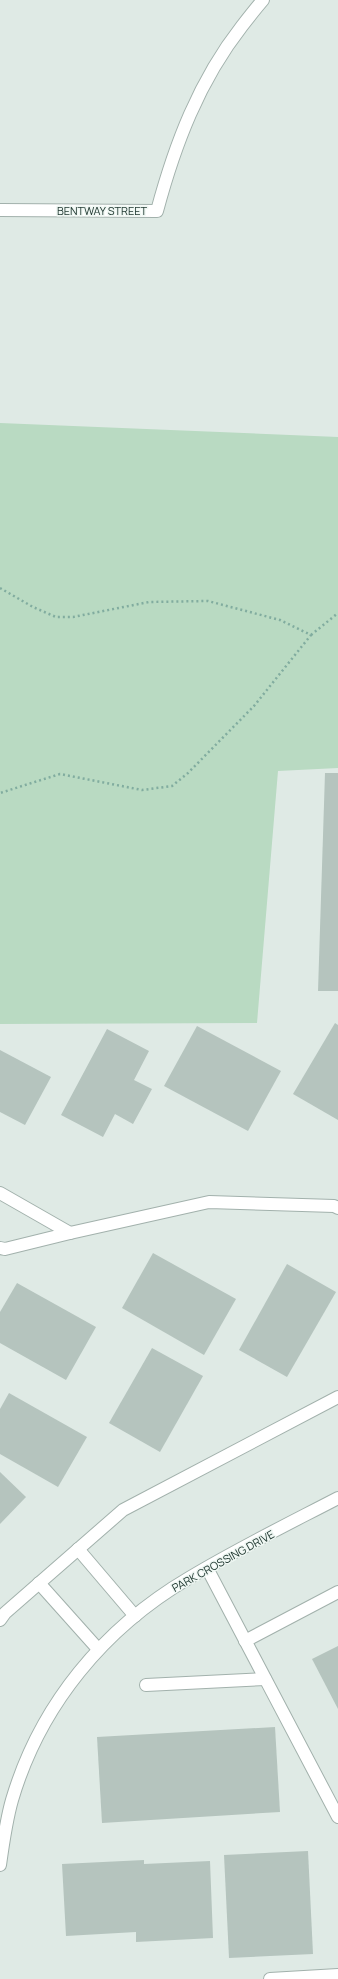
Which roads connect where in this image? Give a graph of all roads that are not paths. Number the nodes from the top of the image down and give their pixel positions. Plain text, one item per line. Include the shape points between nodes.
1 (264, 0) edge
2 (0, 210) edge
3 (0, 1193) edge
4 (338, 1208) edge
5 (70, 1233) junction
6 (0, 1248) edge
7 (338, 1397) edge
8 (338, 1498) edge
9 (78, 1549) junction
10 (207, 1568) junction
11 (39, 1583) junction
12 (338, 1592) edge
13 (135, 1616) junction
14 (0, 1620) edge
15 (245, 1641) junction
16 (98, 1649) junction
17 (265, 1679) junction
18 (146, 1685) dead end
19 (338, 1817) edge
20 (2, 1841) edge
21 (0, 1865) edge
22 (338, 1975) edge
23 (270, 1979) edge

1 - 2 street, BENTWAY STREET via 232,39 206,79 169,165 157,211
3 - 5 street
4 - 5 street via 209,1202
5 - 6 street via 5,1249
7 - 9 street via 122,1510
8 - 10 street, PARK CROSSING DRIVE
9 - 11 street
9 - 13 street
10 - 13 street, PARK CROSSING DRIVE via 188,1578
10 - 15 street
11 - 14 street
11 - 16 street
12 - 15 street
13 - 16 street, PARK CROSSING DRIVE
15 - 17 street
16 - 20 street, PARK CROSSING DRIVE via 58,1698 39,1731 23,1765
17 - 18 street
17 - 19 street
20 - 21 street, PARK CROSSING DRIVE
22 - 23 street

